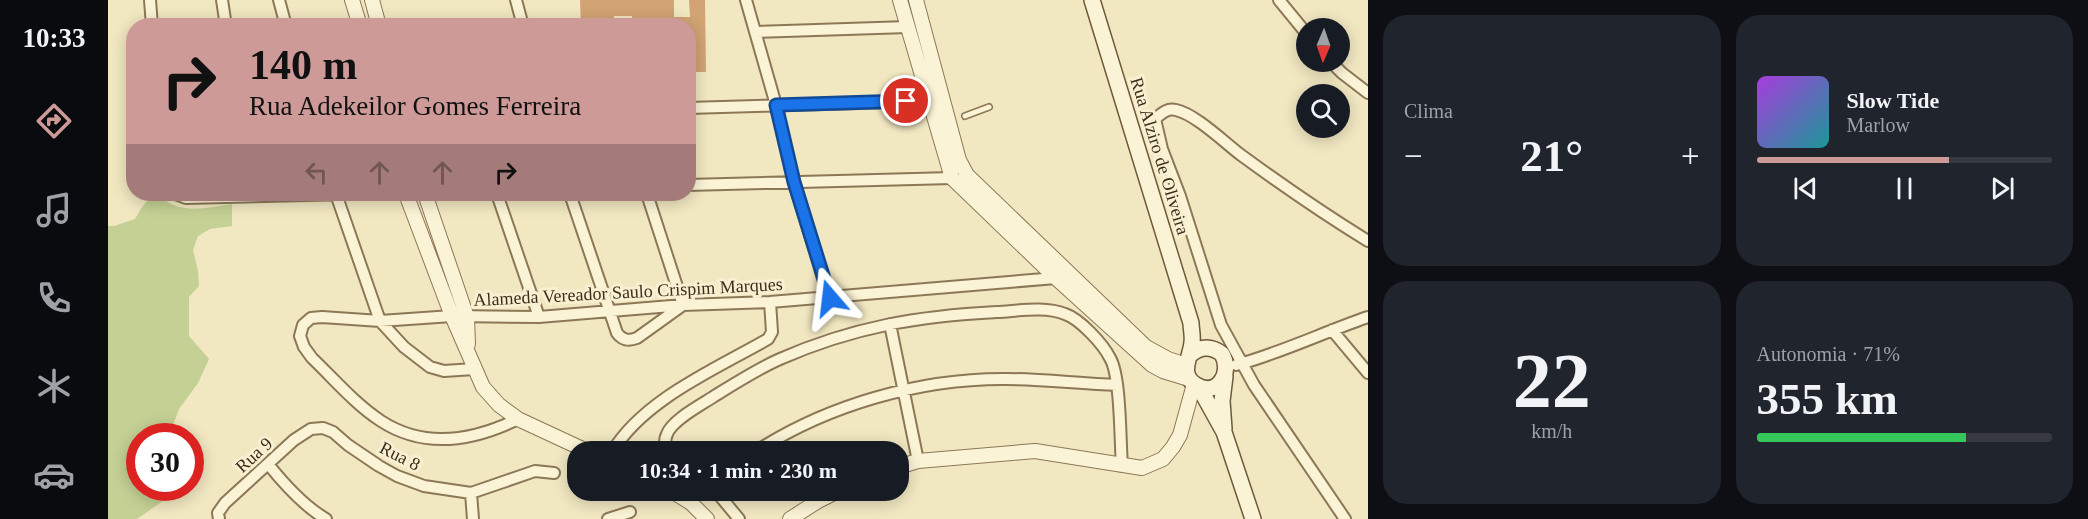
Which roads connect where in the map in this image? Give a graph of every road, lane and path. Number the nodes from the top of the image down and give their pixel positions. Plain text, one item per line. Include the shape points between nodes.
1 (150, 0) edge
2 (222, 0) edge
3 (279, 0) edge
4 (352, 0) edge
5 (372, 0) edge
6 (516, 0) edge
7 (746, 0) edge
8 (900, 0) edge
9 (916, 0) edge
10 (1092, 0) edge
11 (1279, 0) edge
12 (151, 18) edge
13 (225, 18) edge
14 (284, 18) edge
15 (358, 18) edge
16 (377, 18) edge
17 (521, 18) edge
18 (1296, 21) edge
19 (908, 27) junction
20 (756, 32) junction
21 (1341, 72) edge
22 (1368, 93) edge
23 (928, 100) junction
24 (776, 105) junction
25 (989, 107) dead end
26 (696, 108) edge
27 (965, 116) dead end
28 (967, 175) junction
29 (952, 178) junction
30 (794, 182) junction
31 (696, 185) edge
32 (338, 201) edge
33 (409, 201) edge
34 (427, 201) edge
35 (499, 201) edge
36 (572, 201) edge
37 (649, 201) edge
38 (1368, 241) edge
39 (1056, 278) junction
40 (830, 298) junction
41 (770, 302) junction
42 (683, 305) junction
43 (610, 312) junction
44 (452, 316) junction
45 (467, 317) junction
46 (539, 317) junction
47 (1368, 317) edge
48 (380, 321) junction
49 (1191, 323) junction
50 (890, 324) junction
51 (1332, 330) junction
52 (468, 350) junction
53 (1216, 350) junction
54 (474, 369) junction
55 (1231, 369) junction
56 (1368, 373) edge
57 (1192, 374) junction
58 (1117, 385) junction
59 (904, 391) junction
60 (518, 419) junction
61 (323, 428) joint
62 (1224, 432) junction
63 (620, 441) edge
64 (665, 441) edge
65 (771, 441) edge
66 (567, 442) edge
67 (918, 461) junction
68 (909, 464) edge
69 (268, 465) junction
70 (1122, 466) junction
71 (554, 473) dead end
72 (471, 493) junction
73 (688, 501) edge
74 (724, 501) edge
75 (818, 501) edge
76 (630, 512) dead end
77 (219, 519) edge
78 (326, 519) edge
79 (473, 519) edge
80 (608, 519) edge
81 (707, 519) edge
82 (739, 519) edge
83 (790, 519) edge
84 (1253, 519) edge
85 (1345, 519) edge

1 - 12 street
2 - 13 street
3 - 14 street
4 - 15 street
5 - 16 street
6 - 17 street
7 - 20 street
8 - 19 street
9 - 28 street via 959,160
10 - 49 main road, Rua Alziro de Oliveira
11 - 18 street
19 - 20 street
19 - 23 street
20 - 24 street
21 - 22 street
23 - 24 street
23 - 29 street
24 - 26 street
24 - 30 street
25 - 27 lane
28 - 29 street
28 - 57 street via 1146,347
29 - 30 street
29 - 39 street
30 - 31 street
30 - 40 street
32 - 48 street
33 - 44 street
34 - 45 street
35 - 46 street
36 - 43 street
37 - 42 street
38 - 55 street via 1317,211 1186,115 1165,110 1155,119 1221,325
39 - 40 street, Alameda Vereador Saulo Crispim Marques
39 - 57 street via 1152,365 1168,373
40 - 41 street, Alameda Vereador Saulo Crispim Marques
41 - 42 street, Alameda Vereador Saulo Crispim Marques
41 - 63 street via 772,332 768,339 667,398 631,426
42 - 43 street, Alameda Vereador Saulo Crispim Marques
42 - 43 street via 632,340 620,337
43 - 46 street, Alameda Vereador Saulo Crispim Marques
44 - 45 street, Alameda Vereador Saulo Crispim Marques
44 - 48 street, Alameda Vereador Saulo Crispim Marques
44 - 52 street
45 - 46 street, Alameda Vereador Saulo Crispim Marques
45 - 52 street
47 - 51 street
48 - 54 street via 430,367 444,371
48 - 60 street, Alameda Vereador Saulo Crispim Marques via 311,318 303,325 300,336 312,358 379,420 397,429 438,440 467,438
49 - 53 main road, Rua Alziro de Oliveira
49 - 57 main road, Rua Alziro de Oliveira
50 - 58 street via 956,314 1060,312 1078,321 1106,350
50 - 59 street
50 - 64 street via 860,330 779,359 670,427
51 - 55 street
51 - 56 street
52 - 54 street
53 - 55 main road, Rua Alziro de Oliveira
53 - 57 main road via 1202,348
54 - 60 street via 489,396
55 - 57 main road via 1214,387 1207,388
55 - 62 main road via 1222,401
55 - 85 street
57 - 62 main road
57 - 70 street via 1180,435 1173,447 1163,459 1142,468
58 - 59 street via 970,380
58 - 70 street
59 - 65 street via 844,407
59 - 67 street
60 - 66 street
61 - 69 street, Rua 9 via 311,429 294,440
61 - 72 street, Rua 8 via 397,476 424,486
62 - 84 main road
67 - 68 street
67 - 70 street via 1035,451
69 - 77 street, Rua 9 via 225,503 218,513
69 - 78 street via 315,513
71 - 72 street, Rua 8 via 535,471
72 - 79 street
73 - 81 street
74 - 82 street
75 - 83 street
76 - 80 street

